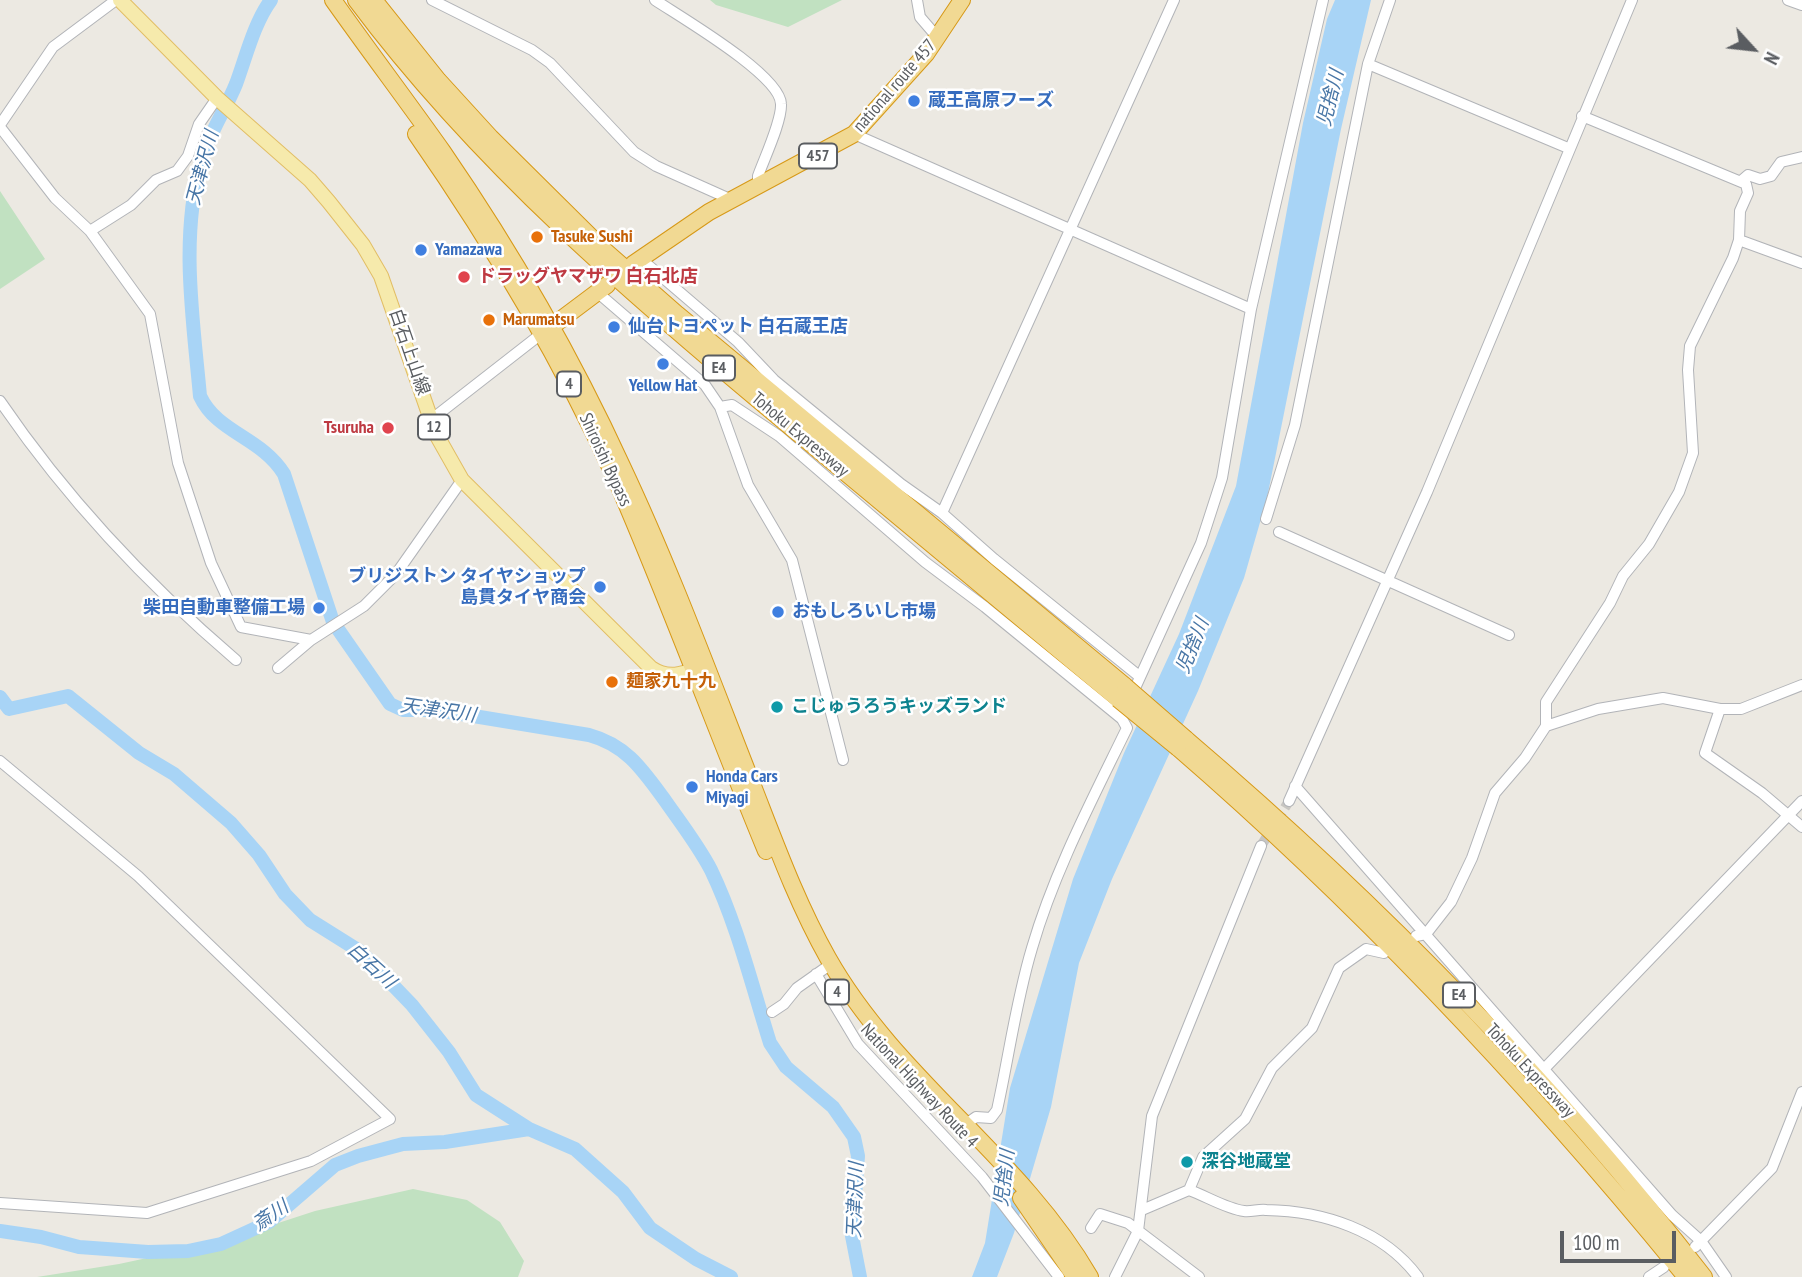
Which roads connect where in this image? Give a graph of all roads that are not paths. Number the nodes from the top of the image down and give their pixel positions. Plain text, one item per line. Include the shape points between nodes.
1 (118, 0) edge
2 (320, 0) edge
3 (333, 0) edge
4 (356, 0) edge
5 (374, 0) edge
6 (432, 0) edge
7 (655, 0) edge
8 (916, 0) edge
9 (962, 0) edge
10 (1174, 0) edge
11 (1323, 0) edge
12 (1390, 0) edge
13 (1632, 0) edge
14 (1787, 0) edge
15 (1802, 5) edge
16 (938, 38) junction
17 (1368, 64) junction
18 (223, 104) junction
19 (1582, 116) junction
20 (0, 126) edge
21 (854, 134) junction
22 (1568, 148) junction
23 (1802, 157) edge
24 (1741, 181) junction
25 (758, 187) junction
26 (732, 200) junction
27 (90, 231) junction
28 (1070, 232) junction
29 (1738, 240) junction
30 (637, 261) joint
31 (1802, 263) edge
32 (602, 288) joint
33 (1251, 309) junction
34 (546, 331) junction
35 (0, 401) edge
36 (720, 407) junction
37 (432, 419) junction
38 (462, 480) junction
39 (942, 513) junction
40 (1266, 519) dead end
41 (1279, 532) dead end
42 (1388, 581) junction
43 (1509, 635) dead end
44 (311, 640) junction
45 (236, 660) dead end
46 (278, 668) dead end
47 (700, 668) junction
48 (1139, 676) junction
49 (1802, 685) edge
50 (1122, 692) junction
51 (1720, 709) junction
52 (1122, 719) junction
53 (1546, 726) junction
54 (1182, 743) junction
55 (843, 760) dead end
56 (0, 761) edge
57 (1295, 786) junction
58 (1289, 801) tunnel mouth
59 (1802, 801) edge
60 (753, 803) joint
61 (1787, 814) junction
62 (1802, 827) edge
63 (1261, 846) tunnel mouth
64 (1421, 935) junction
65 (1384, 953) dead end
66 (823, 969) junction
67 (772, 1012) dead end
68 (1545, 1068) junction
69 (1802, 1092) edge
70 (972, 1135) junction
71 (1189, 1190) junction
72 (1031, 1201) junction
73 (0, 1203) edge
74 (1142, 1210) junction
75 (1091, 1228) dead end
76 (1138, 1231) junction
77 (1698, 1244) junction
78 (1664, 1268) dead end
79 (1059, 1277) edge
80 (1075, 1277) edge
81 (1090, 1277) edge
82 (1115, 1277) edge
83 (1199, 1277) edge
84 (1418, 1277) edge
85 (1649, 1277) edge
86 (1686, 1277) edge
87 (1704, 1277) edge
88 (1726, 1277) edge

1 - 18 main road, 白石上山線 / 12
1 - 20 street via 53,47
2 - 34 highway, Shiroishi Bypass / 4 via 425,146
3 - 34 highway, Shiroishi Bypass / 4 via 443,153
4 - 50 highway, Tohoku Expressway / E4 via 428,90 569,237 666,324
5 - 50 highway, Tohoku Expressway / E4 via 482,128 603,249
6 - 26 street via 550,63 616,135 645,159
7 - 25 street via 755,66 775,89 782,108
8 - 16 street via 920,17
9 - 16 highway, national route 457 / 457
10 - 28 street
11 - 33 street
12 - 17 street
13 - 19 street
14 - 15 street
16 - 21 highway, national route 457 / 457
17 - 22 street
17 - 40 street via 1295,425
18 - 27 street via 199,124 188,156 177,171 156,180 131,205
18 - 37 main road, 白石上山線 / 12 via 310,180 372,259
19 - 22 street
19 - 24 street
20 - 27 street via 55,198
21 - 25 highway, national route 457 / 457
21 - 28 street
22 - 42 street
23 - 24 street via 1781,162 1771,176 1748,175
24 - 29 street via 1748,190 1739,217
25 - 26 highway, national route 457 / 457
26 - 30 highway, national route 457 / 457
27 - 44 street via 150,314 178,463 211,563 241,626
28 - 33 street
28 - 39 street
29 - 31 street
29 - 53 street via 1690,346 1693,440 1686,475 1649,544 1623,576 1546,702
30 - 39 street via 738,342 774,380
32 - 34 highway
32 - 36 street via 705,385
33 - 48 street via 1225,465 1211,516 1150,661
34 - 37 street
34 - 47 highway, Shiroishi Bypass / 4
35 - 45 street via 110,539
36 - 52 street via 732,405 779,436 925,562
36 - 55 street via 748,485 792,559
37 - 38 main road, 白石上山線 / 12
38 - 44 street via 396,574 364,606
38 - 47 main road, 白石上山線 / 12 via 651,667 674,676
39 - 48 street
41 - 42 street
42 - 43 street
42 - 57 street
44 - 46 street
47 - 60 highway, Shiroishi Bypass / 4
48 - 52 street
49 - 51 street via 1741,709
50 - 54 highway, E4, bridge
51 - 53 street via 1664,698 1598,709
51 - 61 street via 1705,753
52 - 70 street via 1127,728 1040,920 997,1110 992,1118 976,1117
53 - 64 street via 1494,793 1451,902
54 - 86 highway, Tohoku Expressway / E4 via 1430,987 1573,1140
54 - 87 highway, Tohoku Expressway / E4 via 1302,840 1484,1021 1586,1132
56 - 73 street via 138,876 390,1119 311,1161 147,1213
57 - 58 street
57 - 64 street
59 - 61 street
60 - 66 highway, National Highway Route 4 / 4 via 788,902
61 - 62 street
61 - 68 street
63 - 74 street via 1152,1115
64 - 68 street
65 - 71 street via 1366,949 1339,968 1312,1028 1272,1068 1245,1119 1203,1157
66 - 67 street
66 - 70 highway, National Highway Route 4 / 4
66 - 70 highway, National Highway Route 4 / 4 via 871,1038
66 - 79 street via 858,1044 982,1177
68 - 77 street
69 - 77 street via 1772,1168
70 - 72 highway, National Highway Route 4 / 4
71 - 74 street
71 - 84 street via 1244,1211 1319,1216 1356,1228 1388,1245
72 - 80 highway, National Highway Route 4 / 4
72 - 81 highway, National Highway Route 4 / 4 via 1070,1243
74 - 76 street
75 - 76 street via 1100,1214
76 - 82 street
76 - 83 street
77 - 88 street
78 - 85 street

